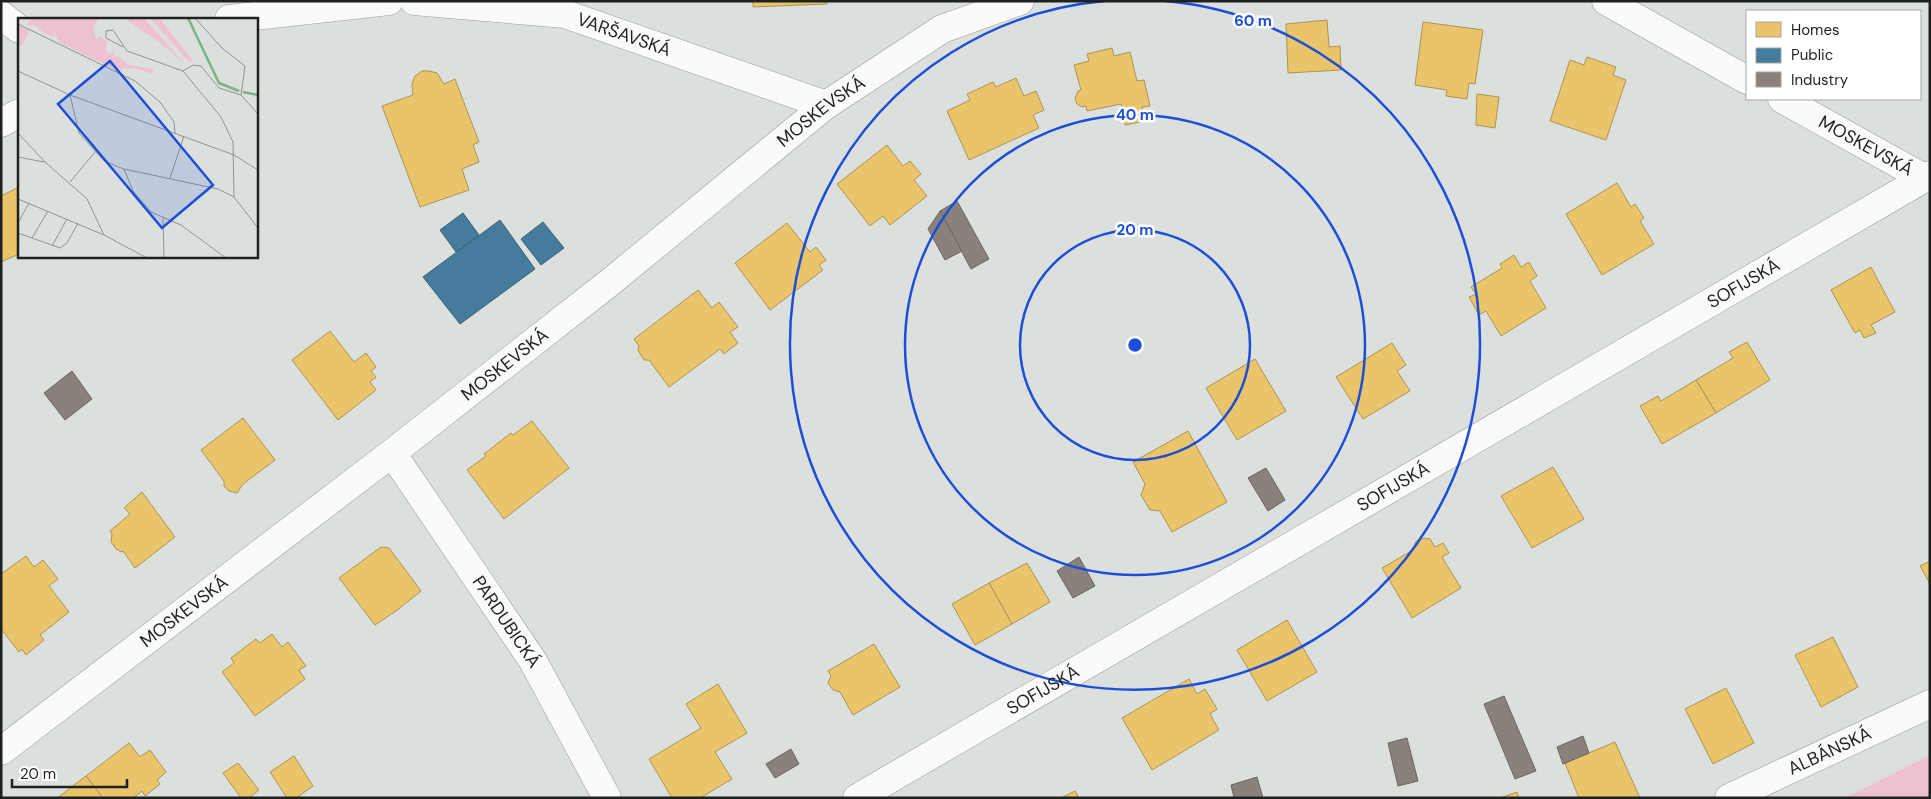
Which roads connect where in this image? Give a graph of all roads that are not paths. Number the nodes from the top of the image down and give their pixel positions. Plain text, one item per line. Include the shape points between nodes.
1 (389, 1) edge
2 (414, 1) edge
3 (1020, 1) edge
4 (1606, 1) edge
5 (1, 16) edge
6 (238, 18) edge
7 (18, 28) edge
8 (1746, 79) edge
9 (1784, 100) edge
10 (826, 105) junction
11 (18, 114) edge
12 (1, 123) edge
13 (1927, 176) edge
14 (392, 453) junction
15 (1930, 704) edge
16 (1, 752) edge
17 (608, 798) edge
18 (857, 798) edge
19 (1729, 798) edge

1 - 6 street
2 - 10 street, VARŠAVSKÁ via 565,14
3 - 10 street, MOSKEVSKÁ via 942,29
4 - 8 street
5 - 7 street
9 - 13 street, MOSKEVSKÁ
10 - 14 street, MOSKEVSKÁ via 609,283
11 - 12 street
13 - 18 street, SOFIJSKÁ
14 - 16 street, MOSKEVSKÁ
14 - 17 street, PARDUBICKÁ via 533,661
15 - 19 street, ALBÁNSKÁ

